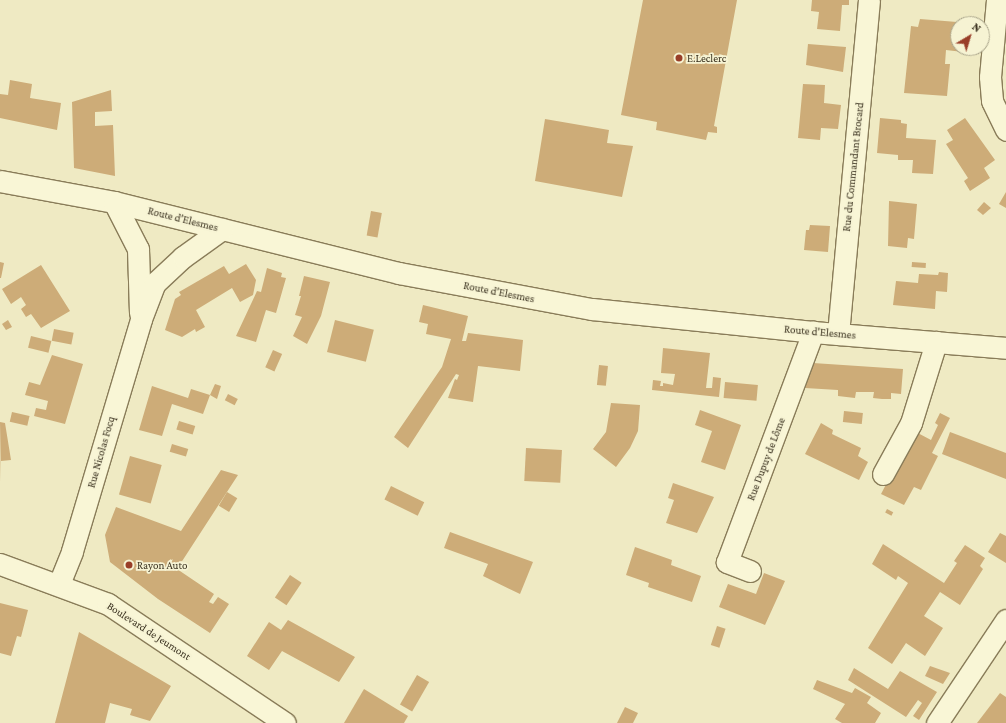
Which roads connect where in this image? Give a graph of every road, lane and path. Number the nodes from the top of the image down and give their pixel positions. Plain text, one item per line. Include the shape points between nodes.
1 (869, 0) edge
2 (997, 0) edge
3 (1006, 130) edge
4 (0, 181) edge
5 (114, 202) junction
6 (222, 229) junction
7 (141, 319) junction
8 (813, 332) junction
9 (838, 334) junction
10 (936, 342) junction
11 (1006, 348) edge
12 (884, 474) dead end
13 (0, 564) edge
14 (750, 571) dead end
15 (59, 584) junction
16 (1006, 620) edge
17 (285, 723) edge
18 (937, 723) edge

1 - 9 street, Rue du Commandant Brocard
2 - 3 street via 990,77 992,101
4 - 5 street, Route d'Elesmes
5 - 6 street, Route d'Elesmes
5 - 7 street, Rue Nicolas Focq via 138,249
6 - 7 street, Rue Nicolas Focq via 184,257 155,284
6 - 8 street, Route d'Elesmes via 399,273 585,308
7 - 15 street, Rue Nicolas Focq via 72,551
8 - 9 street, Route d'Elesmes
8 - 14 street, Rue Dupuy de Lôme via 727,562
9 - 10 street, Route d'Elesmes
10 - 11 street, Route d'Elesmes
10 - 12 street via 911,423
13 - 15 street, Boulevard de Jeumont
15 - 17 street, Boulevard de Jeumont via 108,604
16 - 18 street

